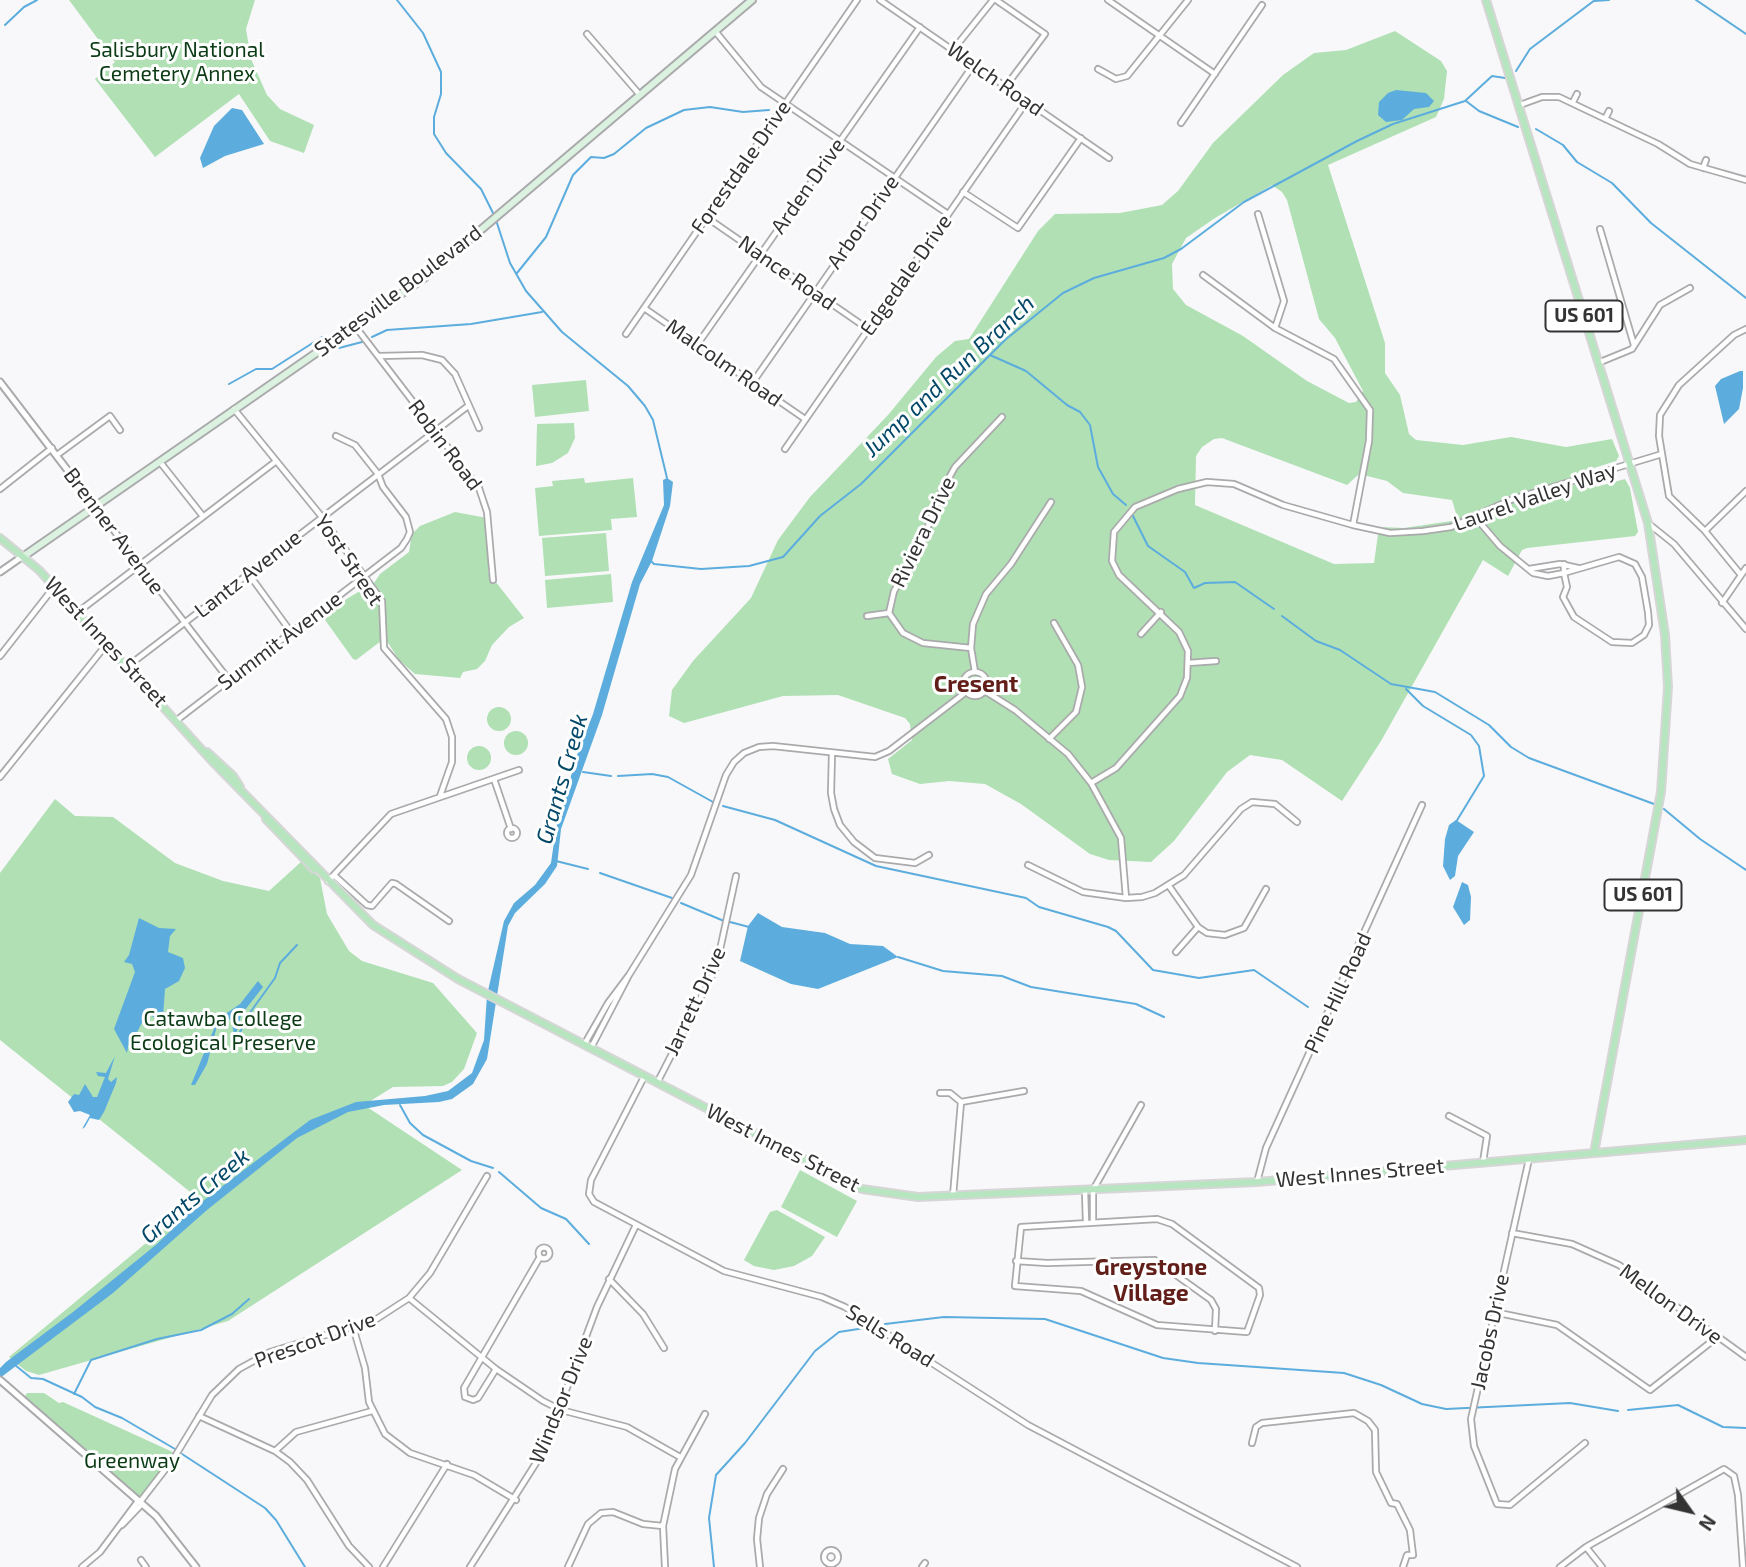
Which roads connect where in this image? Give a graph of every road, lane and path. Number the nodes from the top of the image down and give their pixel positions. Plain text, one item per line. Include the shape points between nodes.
1 (752, 0) edge
2 (857, 0) edge
3 (880, 0) edge
4 (995, 0) edge
5 (1108, 0) edge
6 (1188, 0) edge
7 (1486, 0) edge
8 (1262, 5) dead end
9 (920, 27) junction
10 (715, 31) junction
11 (587, 34) dead end
12 (1160, 36) junction
13 (953, 50) junction
14 (974, 64) junction
15 (1098, 69) dead end
16 (1214, 74) junction
17 (1006, 86) junction
18 (1577, 94) dead end
19 (640, 95) junction
20 (1027, 101) junction
21 (1573, 102) junction
22 (785, 103) junction
23 (1520, 105) junction
24 (1609, 111) dead end
25 (1605, 119) junction
26 (1181, 123) dead end
27 (1081, 138) junction
28 (839, 141) junction
29 (1109, 158) dead end
30 (1706, 160) dead end
31 (1703, 168) junction
32 (894, 177) junction
33 (1746, 180) edge
34 (963, 192) junction
35 (948, 214) junction
36 (1258, 214) dead end
37 (706, 217) junction
38 (1600, 229) dead end
39 (761, 254) junction
40 (1203, 275) dead end
41 (1690, 288) dead end
42 (814, 291) junction
43 (644, 308) junction
44 (355, 326) junction
45 (1275, 328) junction
46 (868, 329) junction
47 (1746, 329) edge
48 (626, 334) dead end
49 (697, 345) junction
50 (1634, 345) junction
51 (378, 356) junction
52 (1598, 363) junction
53 (0, 382) edge
54 (753, 382) junction
55 (7, 391) junction
56 (0, 396) edge
57 (468, 405) junction
58 (234, 409) junction
59 (1002, 417) dead end
60 (805, 419) junction
61 (479, 428) dead end
62 (120, 430) dead end
63 (434, 432) junction
64 (336, 436) dead end
65 (52, 448) junction
66 (785, 449) dead end
67 (1662, 454) junction
68 (57, 455) junction
69 (160, 461) junction
70 (275, 461) junction
71 (1630, 464) junction
72 (378, 474) junction
73 (0, 489) edge
74 (1746, 491) edge
75 (1051, 502) dead end
76 (95, 506) junction
77 (202, 515) junction
78 (322, 517) junction
79 (1476, 518) junction
80 (1648, 523) junction
81 (1353, 525) junction
82 (1705, 531) junction
83 (0, 538) edge
84 (24, 556) junction
85 (140, 564) junction
86 (1564, 564) junction
87 (1577, 568) junction
88 (1746, 568) edge
89 (1528, 569) junction
90 (0, 572) edge
91 (248, 573) junction
92 (1564, 573) junction
93 (1741, 575) junction
94 (364, 577) junction
95 (493, 580) dead end
96 (55, 587) junction
97 (1722, 603) junction
98 (78, 612) junction
99 (1161, 612) junction
100 (889, 613) junction
101 (867, 616) dead end
102 (184, 623) junction
103 (1054, 623) dead end
104 (1746, 629) edge
105 (291, 632) junction
106 (1141, 634) dead end
107 (107, 644) junction
108 (971, 648) junction
109 (0, 656) edge
110 (1216, 662) dead end
111 (1188, 663) junction
112 (128, 666) junction
113 (975, 672) junction
114 (229, 680) junction
115 (985, 691) junction
116 (966, 692) junction
117 (177, 720) junction
118 (1049, 739) junction
119 (832, 753) junction
120 (519, 770) dead end
121 (0, 777) edge
122 (494, 779) junction
123 (1091, 783) junction
124 (440, 796) junction
125 (1422, 805) dead end
126 (1297, 822) dead end
127 (511, 829) dead end
128 (929, 855) dead end
129 (1028, 865) dead end
130 (335, 876) junction
131 (736, 876) dead end
132 (327, 881) junction
133 (1169, 886) junction
134 (1266, 889) dead end
135 (1126, 898) junction
136 (449, 921) dead end
137 (1198, 927) junction
138 (1176, 952) dead end
139 (629, 975) junction
140 (598, 1020) junction
141 (604, 1023) junction
142 (587, 1047) junction
143 (645, 1077) junction
144 (656, 1083) junction
145 (1024, 1091) dead end
146 (940, 1093) dead end
147 (961, 1102) junction
148 (1141, 1105) dead end
149 (1448, 1116) dead end
150 (1746, 1140) edge
151 (1594, 1153) junction
152 (1530, 1158) junction
153 (1483, 1163) junction
154 (487, 1176) dead end
155 (1257, 1182) junction
156 (1089, 1191) junction
157 (953, 1196) junction
158 (1086, 1222) junction
159 (1093, 1222) junction
160 (636, 1225) junction
161 (1513, 1233) junction
162 (540, 1257) dead end
163 (1016, 1261) junction
164 (609, 1279) junction
165 (409, 1298) junction
166 (1494, 1312) junction
167 (353, 1327) junction
168 (1215, 1331) junction
169 (1716, 1338) junction
170 (664, 1348) dead end
171 (481, 1357) junction
172 (1746, 1357) edge
173 (496, 1369) junction
174 (3, 1382) edge
175 (561, 1410) junction
176 (372, 1411) junction
177 (705, 1414) dead end
178 (199, 1416) junction
179 (1252, 1443) dead end
180 (1585, 1443) dead end
181 (275, 1451) junction
182 (680, 1457) junction
183 (447, 1464) junction
184 (783, 1469) dead end
185 (516, 1500) junction
186 (140, 1502) junction
187 (663, 1526) junction
188 (1586, 1547) junction
189 (141, 1560) dead end
190 (83, 1567) edge
191 (146, 1567) edge
192 (196, 1567) edge
193 (369, 1567) edge
194 (383, 1567) edge
195 (470, 1567) edge
196 (568, 1567) edge
197 (665, 1567) edge
198 (760, 1567) edge
199 (1297, 1567) edge
200 (1402, 1567) edge
201 (1560, 1567) edge
202 (1602, 1567) edge
203 (1743, 1567) edge

1 - 10 main road, Statesville Boulevard
2 - 22 street, Forestdale Drive
3 - 9 street, Welch Road
4 - 13 street
4 - 17 street via 1045,34
5 - 12 street
6 - 12 street
7 - 23 main road, US 601
8 - 16 street
9 - 13 street, Welch Road
9 - 28 street, Arden Drive
10 - 19 main road, Statesville Boulevard
10 - 22 street via 761,87
11 - 19 street
12 - 15 street via 1127,76 1116,79
12 - 16 street
13 - 14 street, Welch Road
14 - 17 street, Welch Road
14 - 32 street, Arbor Drive
16 - 26 street
17 - 20 street, Welch Road
18 - 21 street
19 - 44 main road, Statesville Boulevard via 424,278
20 - 27 street, Welch Road
20 - 34 street, Edgedale Drive
21 - 23 street via 1550,96
21 - 25 street
22 - 28 street
22 - 37 street, Forestdale Drive
23 - 52 main road, US 601
24 - 25 street
25 - 31 street
27 - 29 street, Welch Road
27 - 34 street via 1018,228
28 - 32 street
28 - 39 street, Arden Drive
30 - 31 street
31 - 33 street
32 - 35 street
32 - 42 street, Arbor Drive
34 - 35 street, Edgedale Drive
35 - 46 street, Edgedale Drive
36 - 45 street via 1284,301
37 - 39 street, Nance Road
37 - 43 street, Forestdale Drive
38 - 50 street
39 - 42 street, Nance Road
39 - 49 street, Arden Drive
40 - 45 street
41 - 50 street via 1660,305
42 - 46 street, Nance Road
42 - 54 street, Arbor Drive
43 - 48 street, Forestdale Drive
43 - 49 street, Malcolm Road
44 - 51 street, Robin Road
44 - 58 main road, Statesville Boulevard
45 - 81 street via 1334,359 1370,410 1369,441
46 - 60 street, Edgedale Drive
47 - 67 street via 1734,334 1667,400 1660,415
49 - 54 street, Malcolm Road
50 - 52 street
51 - 57 street via 422,355 442,360 455,374
51 - 63 street, Robin Road
52 - 71 main road, US 601
53 - 55 street, Brenner Avenue
54 - 60 street, Malcolm Road
55 - 56 street
55 - 65 street, Brenner Avenue
57 - 61 street
57 - 63 street, Lantz Avenue
58 - 69 main road, Statesville Boulevard
58 - 70 street, Yost Street
59 - 100 street, Riviera Drive via 955,467 919,551 894,591
60 - 66 street, Edgedale Drive
62 - 68 street via 110,416
63 - 72 street, Lantz Avenue
63 - 95 street, Robin Road via 485,498
64 - 72 street via 355,445
65 - 68 street, Brenner Avenue
65 - 73 street
67 - 71 street, Laurel Valley Way
67 - 82 street via 1669,496
68 - 76 street, Brenner Avenue
69 - 76 main road, Statesville Boulevard
69 - 77 street
70 - 77 street
70 - 78 street, Yost Street
71 - 79 street, Laurel Valley Way via 1513,499
71 - 80 main road, US 601
72 - 78 street, Lantz Avenue
72 - 94 street, Summit Avenue via 407,517 410,532 401,548
74 - 82 street
75 - 108 street via 986,594 973,624
76 - 84 main road, Statesville Boulevard
76 - 85 street, Brenner Avenue
77 - 85 street
78 - 91 street, Lantz Avenue
78 - 94 street, Yost Street
79 - 81 street, Laurel Valley Way via 1451,527 1390,533
79 - 89 street
80 - 97 street via 1674,544
80 - 151 main road, US 601 via 1665,635 1667,737 1651,851
81 - 99 street, Laurel Valley Way via 1283,505 1234,484 1207,482 1153,498 1122,520 1114,532 1111,553 1119,575
82 - 93 street
83 - 84 main road, West Innes Street
84 - 90 street
84 - 96 main road, West Innes Street
85 - 98 street
85 - 102 street, Brenner Avenue
86 - 87 street
86 - 89 street
86 - 92 street
87 - 92 street
87 - 92 street via 1619,557 1635,564 1648,612 1644,635 1632,642 1612,642 1574,617 1563,597 1567,587
88 - 93 street
89 - 92 street via 1548,576
91 - 102 street, Lantz Avenue
91 - 105 street
93 - 97 street
94 - 105 street, Summit Avenue
94 - 124 street, Yost Street via 383,604 384,648 450,728 452,762
96 - 98 main road, West Innes Street
96 - 109 street
97 - 104 street
98 - 107 main road, West Innes Street
99 - 106 street
99 - 111 street, Laurel Valley Way via 1183,639
100 - 101 street
100 - 108 street, Riviera Drive via 903,633 923,642
102 - 112 street, Lantz Avenue
102 - 114 street, Brenner Avenue
103 - 118 street via 1078,665 1082,687 1076,712
105 - 114 street, Summit Avenue
107 - 112 main road, West Innes Street
107 - 121 street
108 - 113 street
110 - 111 street
111 - 123 street via 1180,696 1115,768
112 - 117 main road, West Innes Street
113 - 115 street via 985,676
113 - 116 street via 963,681
114 - 117 street, Summit Avenue
115 - 116 street via 976,696
115 - 118 street
116 - 119 street via 882,755 869,758
117 - 132 main road, West Innes Street via 306,864
118 - 123 street
119 - 128 street via 834,809 854,842 875,858 915,863
119 - 139 street via 758,747 734,762 691,875
120 - 122 street
122 - 124 street
122 - 127 street
123 - 135 street via 1121,838
124 - 130 street via 391,814
125 - 155 street, Pine Hill Road via 1266,1148
126 - 133 street via 1275,804 1252,802
129 - 135 street via 1083,892
130 - 132 street
130 - 136 street via 367,905 372,906 392,883
131 - 144 street, Jarrett Drive via 716,968
132 - 142 main road, West Innes Street via 390,937
133 - 135 street
133 - 137 street
134 - 137 street via 1244,928 1225,935
137 - 138 street
139 - 140 street
139 - 141 street
140 - 141 street
140 - 142 street
141 - 142 street
142 - 143 main road, West Innes Street
143 - 144 main road, West Innes Street
143 - 160 street, Sells Road via 588,1189 594,1202
144 - 157 main road, West Innes Street via 849,1184 891,1195
145 - 147 street
146 - 147 street
147 - 157 street
148 - 156 street
149 - 153 street via 1487,1136
150 - 151 main road, West Innes Street
151 - 152 main road, West Innes Street
152 - 153 main road, West Innes Street
152 - 161 street, Jacobs Drive
153 - 155 main road, West Innes Street
154 - 165 street, Prescot Drive
155 - 156 main road, West Innes Street
156 - 157 main road, West Innes Street
156 - 158 street
156 - 159 street
158 - 159 street
158 - 163 street via 1021,1227
159 - 168 street via 1167,1221 1259,1288 1247,1332
160 - 164 street, Windsor Drive
160 - 199 street, Sells Road via 726,1272 845,1307 1028,1425
161 - 166 street, Jacobs Drive
161 - 169 street, Mellon Drive via 1572,1244 1619,1265
162 - 171 street
163 - 168 street via 1017,1287 1082,1292 1157,1325
163 - 168 street via 1155,1260 1211,1300 1216,1309
164 - 170 street via 643,1314
164 - 175 street, Windsor Drive
165 - 167 street, Prescot Drive via 386,1314
165 - 171 street
166 - 169 street via 1557,1325 1650,1390
166 - 180 street, Jacobs Drive via 1471,1419 1474,1446 1497,1504 1510,1505
167 - 176 street
167 - 178 street, Prescot Drive via 251,1361 217,1389
169 - 172 street, Mellon Drive
171 - 173 street
171 - 173 street via 464,1388 465,1397 478,1398
173 - 175 street
174 - 186 street
175 - 182 street via 626,1427
175 - 185 street, Windsor Drive
176 - 181 street via 296,1432
176 - 183 street via 385,1434 402,1448
177 - 182 street
178 - 181 street
178 - 186 street, Prescot Drive
179 - 200 street via 1256,1427 1262,1423 1354,1413 1368,1421 1375,1430 1376,1472 1410,1530 1413,1555 1407,1555
181 - 193 street via 307,1480 349,1546
182 - 187 street
183 - 185 street
183 - 194 street
184 - 198 street via 759,1518
185 - 195 street, Windsor Drive
186 - 190 street, Prescot Drive
186 - 192 street
187 - 196 street via 601,1513 588,1524
187 - 197 street
188 - 201 street
188 - 202 street
188 - 203 street via 1719,1469 1734,1476 1743,1531
189 - 191 street

